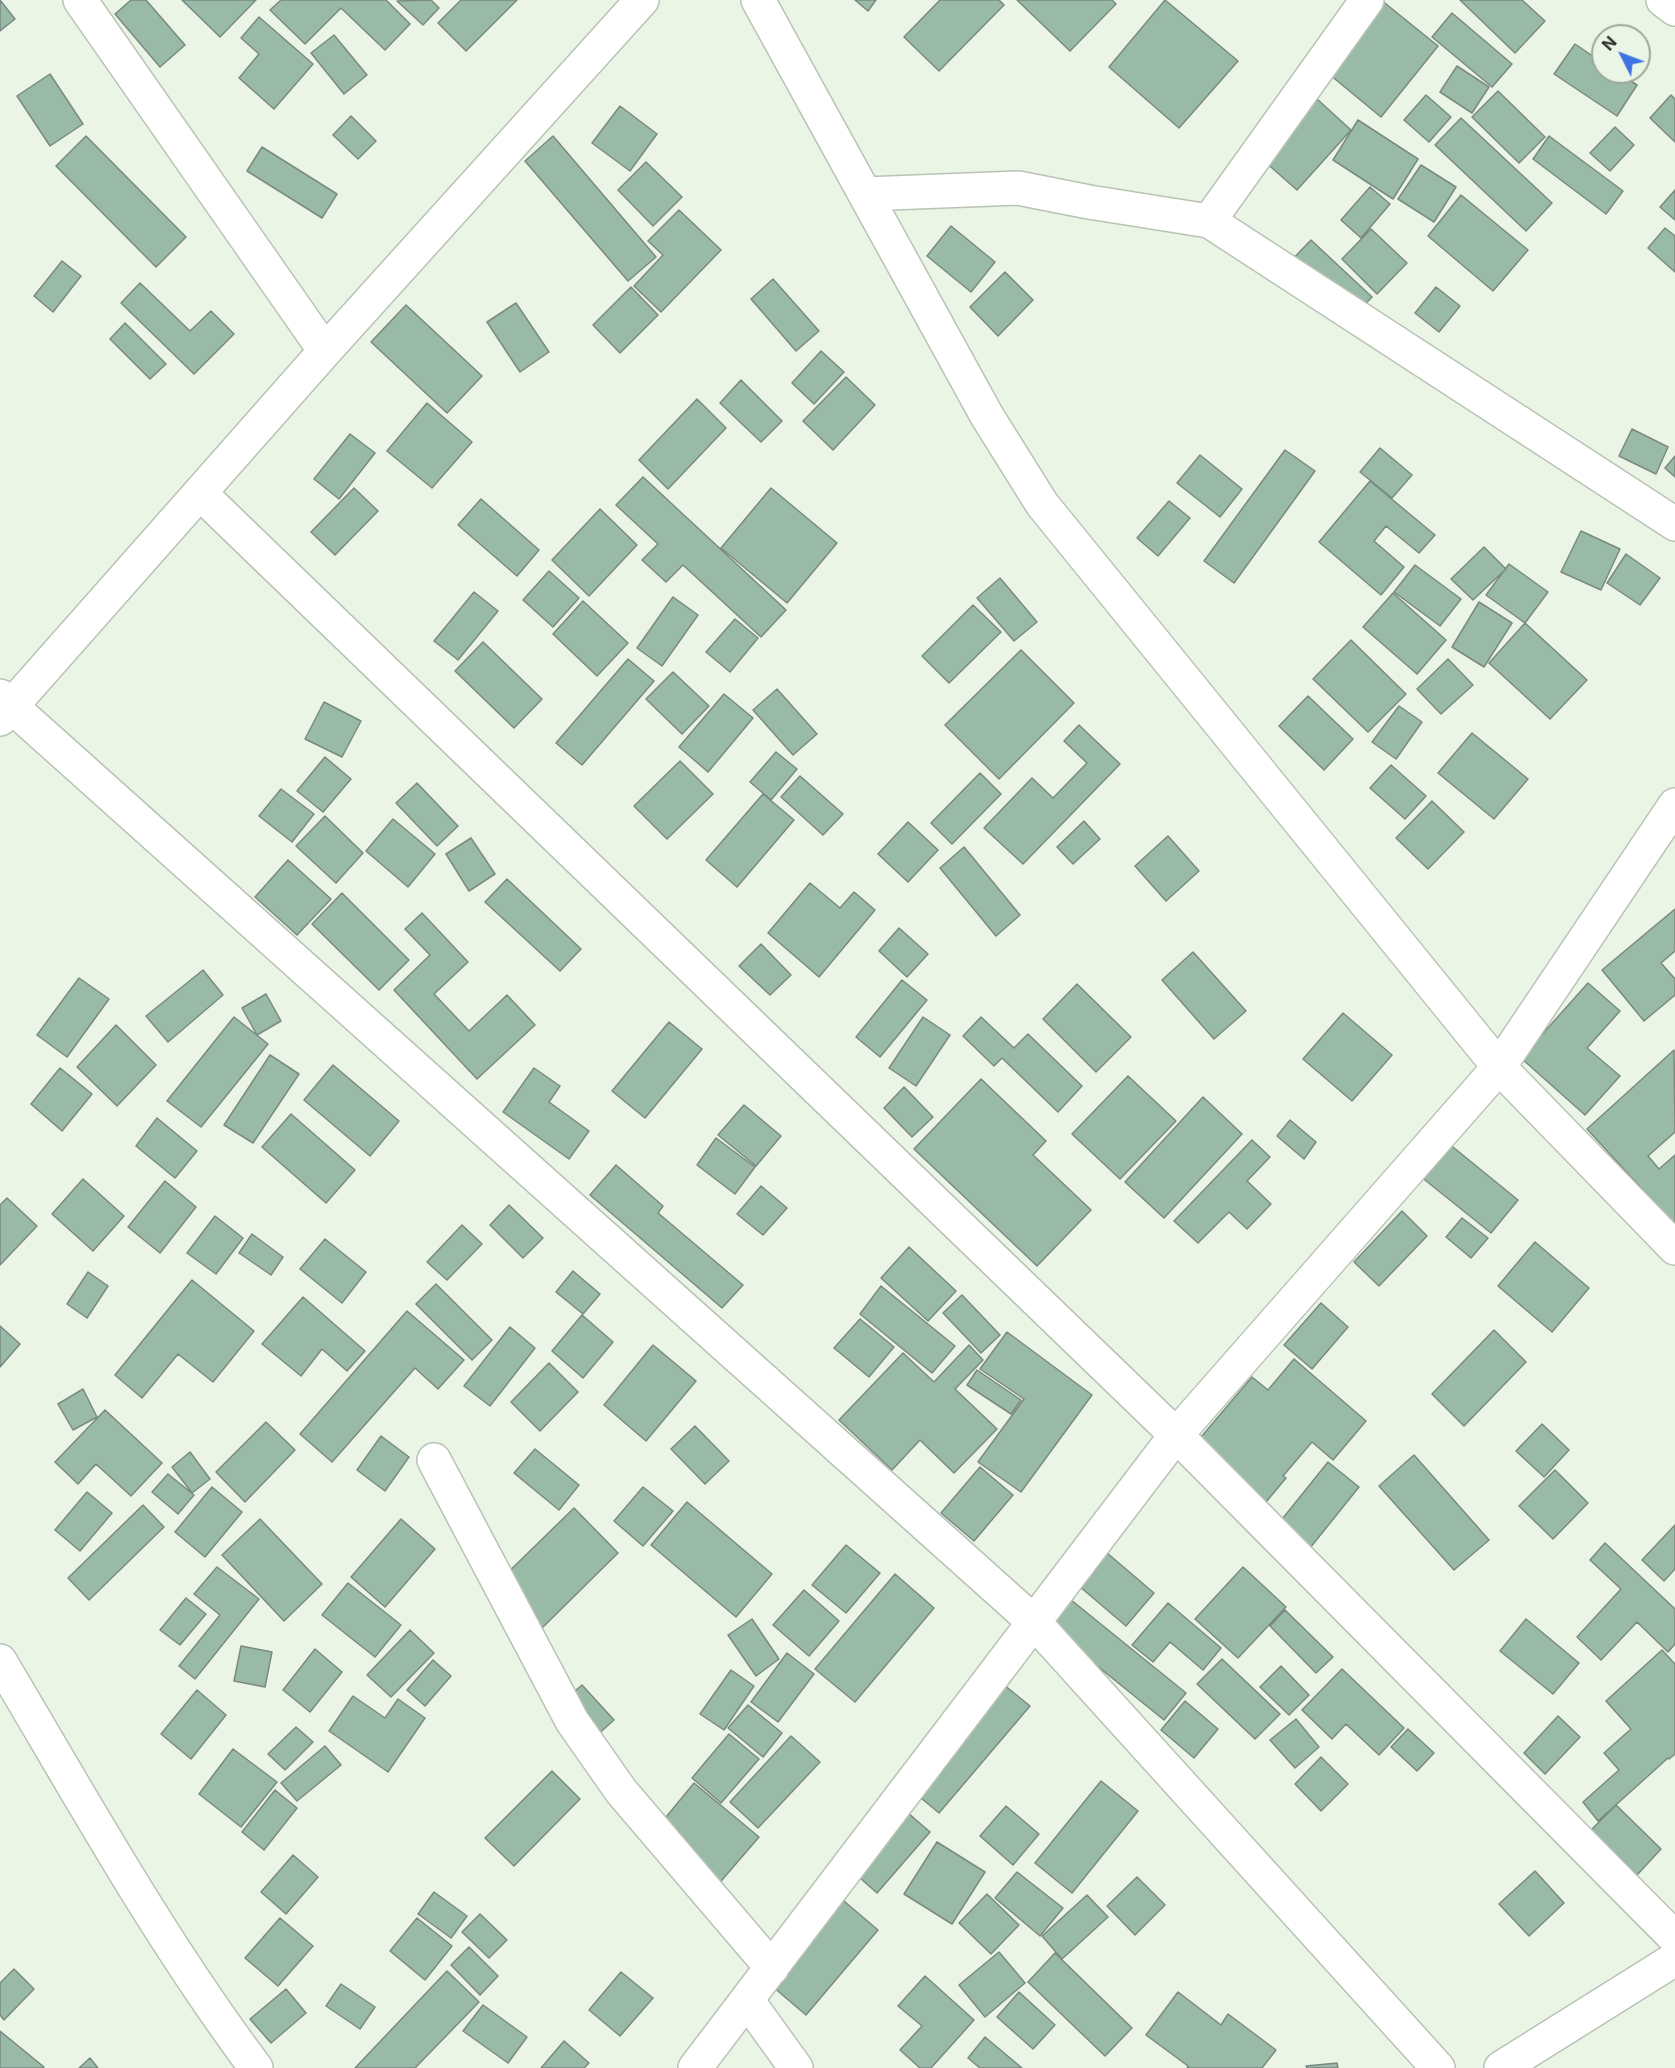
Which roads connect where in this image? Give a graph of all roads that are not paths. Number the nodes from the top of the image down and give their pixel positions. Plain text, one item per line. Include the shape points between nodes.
1 (80, 0) edge
2 (642, 0) edge
3 (758, 0) edge
4 (1367, 0) edge
5 (1663, 0) edge
6 (1675, 9) edge
7 (865, 194) junction
8 (1209, 221) junction
9 (325, 351) junction
10 (200, 493) junction
11 (1675, 524) edge
12 (3, 707) edge
13 (1675, 805) edge
14 (1499, 1067) junction
15 (1675, 1248) edge
16 (1176, 1435) junction
17 (434, 1460) dead end
18 (1034, 1622) junction
19 (0, 1661) edge
20 (1675, 1938) edge
21 (1675, 1959) edge
22 (772, 1968) junction
23 (747, 2000) junction
24 (256, 2068) edge
25 (696, 2068) edge
26 (796, 2068) edge
27 (1438, 2068) edge
28 (1501, 2068) edge

1 - 9 street
2 - 9 street
3 - 7 street
4 - 8 street
5 - 6 street
7 - 8 street via 1018,188
7 - 14 street via 987,416 1042,504
8 - 11 street
9 - 10 street
10 - 12 street
10 - 16 street
12 - 18 street
13 - 14 street
14 - 15 street
14 - 16 street
16 - 18 street
16 - 20 street
17 - 22 street via 572,1721 621,1791
18 - 22 street
18 - 27 street
19 - 24 street via 129,1879 215,2013
21 - 28 street
22 - 23 street
23 - 25 street
23 - 26 street

